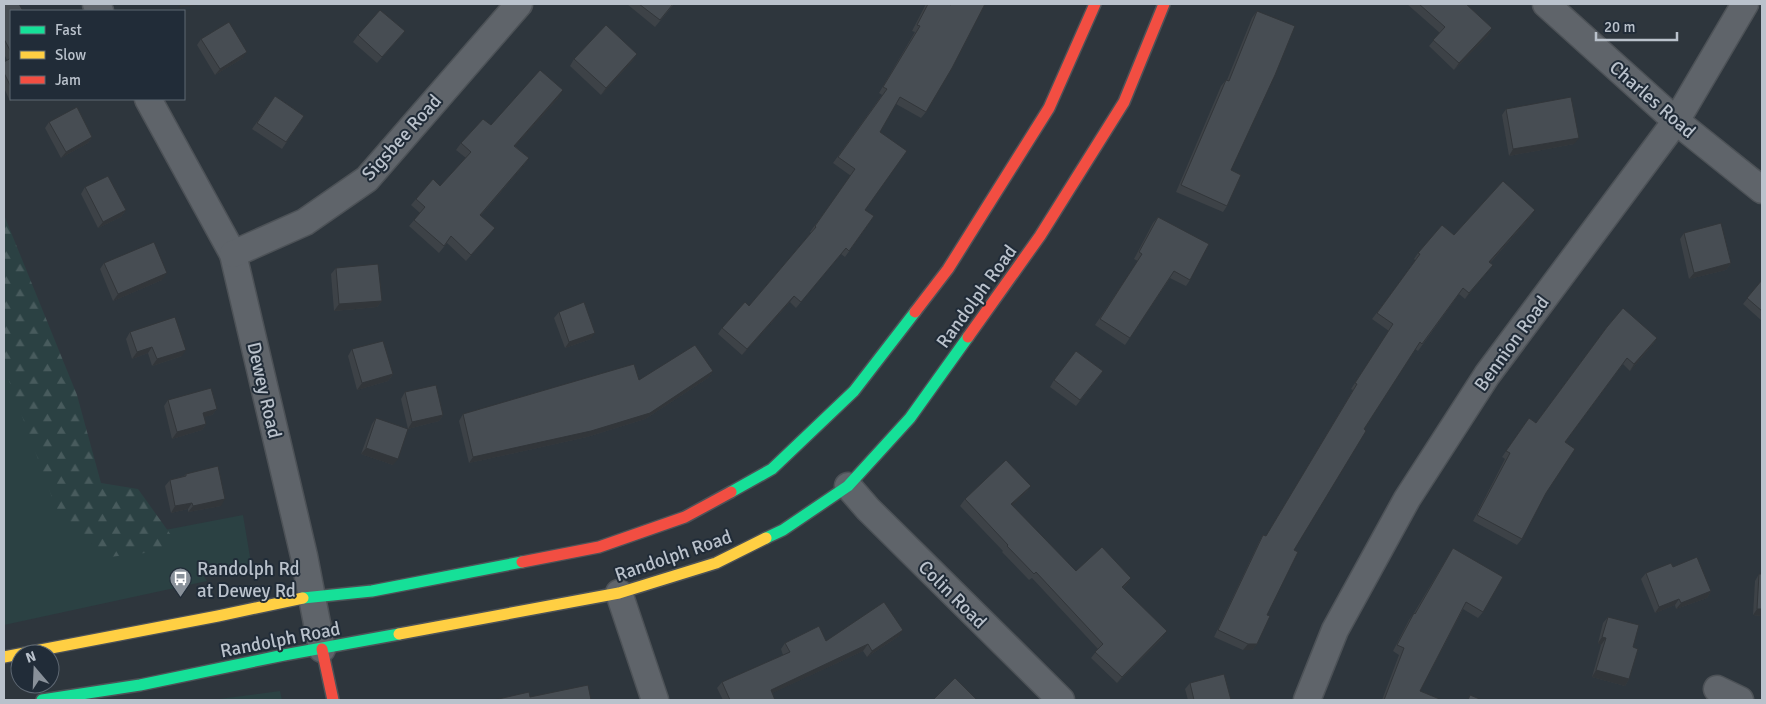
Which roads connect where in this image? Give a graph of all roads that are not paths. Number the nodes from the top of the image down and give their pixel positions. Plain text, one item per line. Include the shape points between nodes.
1 (519, 4) edge
2 (1095, 4) edge
3 (1164, 4) edge
4 (1546, 4) edge
5 (1745, 4) edge
6 (149, 100) edge
7 (1676, 121) junction
8 (1762, 190) edge
9 (233, 254) junction
10 (848, 486) junction
11 (619, 593) junction
12 (311, 596) junction
13 (322, 649) junction
14 (4, 657) edge
15 (1717, 688) dead end
16 (42, 700) edge
17 (333, 700) edge
18 (655, 700) edge
19 (1060, 700) edge
20 (1307, 700) edge
21 (1740, 700) edge

1 - 9 street, Sigsbee Road via 367,179 305,222
2 - 12 main road, Randolph Road via 1049,108 948,269 854,391 772,469 685,517 599,547 372,591
3 - 10 main road, Randolph Road via 1124,102 1040,236 910,418
4 - 7 street, Charles Road
5 - 7 street, Bennion Road
6 - 9 street, Dewey Road
7 - 8 street, Charles Road
7 - 20 street, Bennion Road via 1486,375 1412,491 1335,630
9 - 12 street, Dewey Road
10 - 11 main road, Randolph Road via 783,530 716,563
10 - 19 street, Colin Road
11 - 13 main road, Randolph Road
11 - 18 street
12 - 13 street, Dewey Road
12 - 14 main road, Randolph Road
13 - 16 main road, Randolph Road via 140,685
13 - 17 main road, Dewey Road
15 - 21 street

